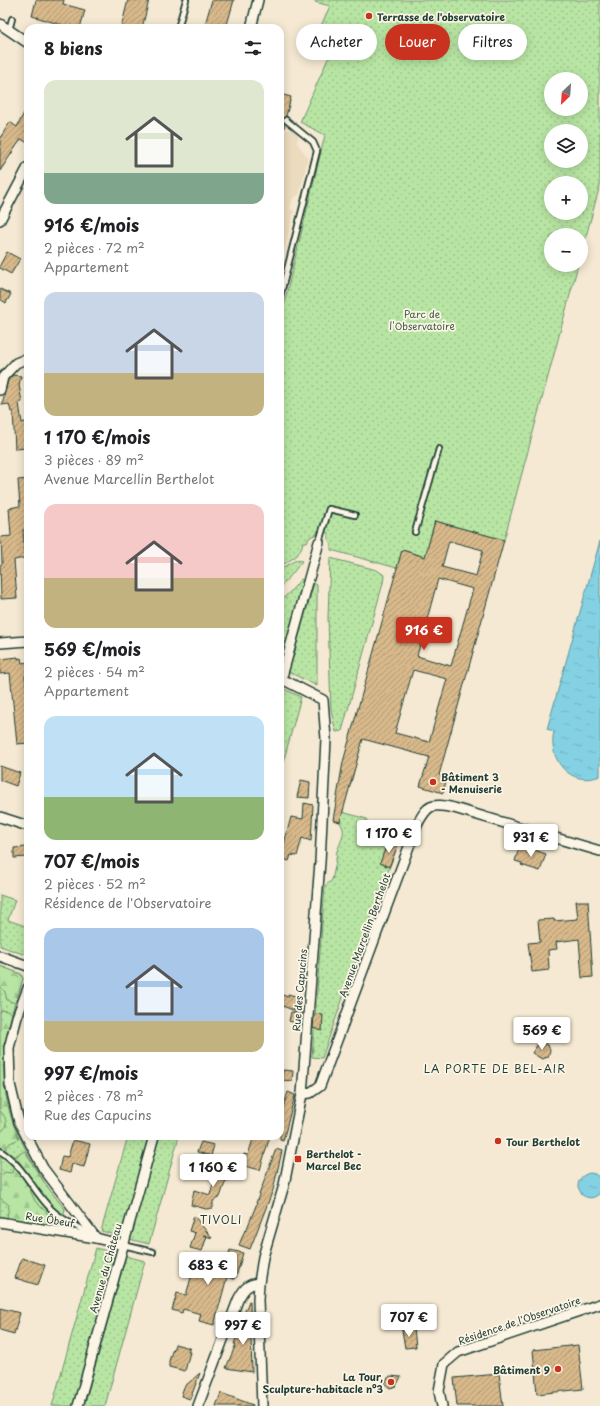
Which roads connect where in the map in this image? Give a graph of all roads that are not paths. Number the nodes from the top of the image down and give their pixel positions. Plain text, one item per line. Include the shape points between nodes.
1 (186, 0) edge
2 (258, 0) edge
3 (12, 19) dead end
4 (0, 24) edge
5 (179, 24) edge
6 (252, 24) edge
7 (9, 30) junction
8 (24, 40) edge
9 (286, 120) dead end
10 (24, 175) edge
11 (0, 220) edge
12 (284, 281) edge
13 (24, 360) edge
14 (0, 390) edge
15 (439, 449) dead end
16 (355, 515) dead end
17 (415, 532) dead end
18 (319, 542) joint
19 (24, 641) edge
20 (0, 643) edge
21 (284, 666) edge
22 (284, 682) edge
23 (0, 817) edge
24 (24, 825) edge
25 (600, 850) edge
26 (0, 956) edge
27 (24, 965) edge
28 (24, 1000) edge
29 (302, 1094) junction
30 (24, 1132) edge
31 (28, 1140) edge
32 (153, 1140) edge
33 (0, 1150) edge
34 (0, 1222) edge
35 (96, 1238) junction
36 (123, 1245) junction
37 (153, 1252) dead end
38 (259, 1283) junction
39 (600, 1304) edge
40 (78, 1406) edge
41 (198, 1406) edge
42 (262, 1406) edge
43 (442, 1406) edge

1 - 5 lane
2 - 6 street
3 - 7 lane
4 - 7 street
7 - 8 street
9 - 12 lane via 313,142 317,151
10 - 11 street
13 - 14 street via 16,363 3,377
15 - 17 lane
16 - 18 lane via 329,509
18 - 21 street
19 - 20 street
22 - 29 street, Rue des Capucins via 323,700 326,739 317,908
23 - 24 street
25 - 29 street, Avenue Marcellin Berthelot via 441,805 424,811 320,1086 310,1093
26 - 27 street
28 - 30 street via 9,1048 10,1084 19,1122
29 - 38 street, Rue des Capucins via 284,1185 263,1257
31 - 35 street via 43,1168
32 - 36 street, Avenue du Château
33 - 35 lane via 18,1165 50,1208
34 - 35 street, Rue Ôbeuf
35 - 36 street, Rue Ôbeuf
36 - 37 lane
36 - 40 street, Avenue du Château
38 - 41 street via 244,1289 238,1300
38 - 42 street, Rue des Capucins
39 - 43 street, Résidence de l'Observatoire via 458,1352 444,1364 439,1391

